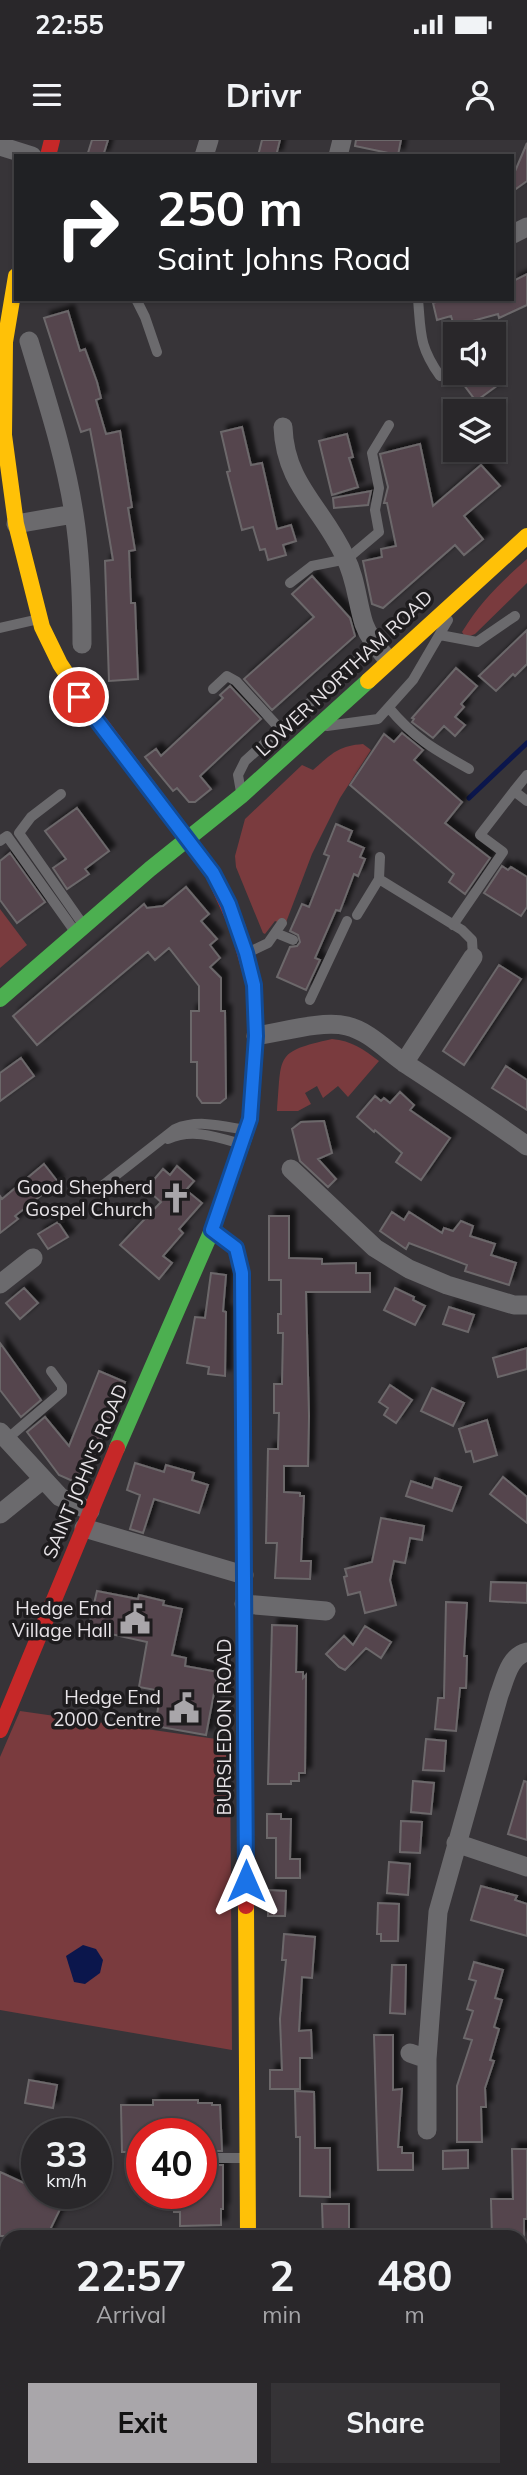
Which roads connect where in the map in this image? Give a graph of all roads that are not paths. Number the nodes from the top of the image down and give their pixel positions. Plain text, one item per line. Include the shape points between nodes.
1 (0, 146) edge
2 (26, 154) edge
3 (14, 288) edge
4 (136, 301) edge
5 (418, 301) edge
6 (29, 341) dead end
7 (157, 352) dead end
8 (440, 376) dead end
9 (389, 425) dead end
10 (283, 428) dead end
11 (2, 435) edge
12 (74, 514) junction
13 (16, 524) junction
14 (527, 536) edge
15 (347, 559) junction
16 (290, 583) dead end
17 (461, 594) junction
18 (515, 616) dead end
19 (40, 619) junction
20 (0, 628) edge
21 (440, 635) junction
22 (82, 644) dead end
23 (375, 644) junction
24 (388, 660) junction
25 (213, 689) dead end
26 (389, 708) junction
27 (318, 726) junction
28 (280, 729) junction
29 (469, 769) dead end
30 (527, 775) edge
31 (514, 791) junction
32 (61, 794) dead end
33 (242, 796) junction
34 (527, 802) edge
35 (188, 839) junction
36 (0, 841) edge
37 (380, 857) dead end
38 (379, 879) junction
39 (357, 915) dead end
40 (347, 921) dead end
41 (453, 925) junction
42 (80, 930) junction
43 (293, 940) dead end
44 (318, 951) dead end
45 (246, 953) junction
46 (330, 957) junction
47 (473, 957) joint
48 (0, 999) edge
49 (310, 1000) dead end
50 (256, 1036) junction
51 (404, 1063) junction
52 (244, 1137) junction
53 (156, 1145) junction
54 (527, 1146) edge
55 (291, 1169) dead end
56 (97, 1190) dead end
57 (212, 1230) junction
58 (33, 1258) dead end
59 (0, 1284) edge
60 (527, 1305) edge
61 (51, 1371) dead end
62 (3, 1435) edge
63 (42, 1479) junction
64 (0, 1514) edge
65 (87, 1519) junction
66 (244, 1575) junction
67 (244, 1604) junction
68 (326, 1611) dead end
69 (520, 1649) edge
70 (0, 1730) edge
71 (456, 1843) junction
72 (527, 1867) edge
73 (427, 2130) dead end
74 (217, 2158) edge
75 (247, 2158) junction
76 (248, 2230) edge

1 - 2 street
3 - 11 street, SAINT JOHN'S ROAD via 5,342
4 - 7 lane
5 - 8 lane via 426,356
6 - 12 street
9 - 15 lane via 372,453 379,488 375,510 379,532
10 - 15 street via 289,466
11 - 13 street, SAINT JOHN'S ROAD
12 - 13 street
12 - 22 street via 82,586
13 - 19 street, SAINT JOHN'S ROAD
14 - 17 street, LOWER NORTHAM ROAD
15 - 16 lane via 312,566
15 - 23 street via 365,626
17 - 21 lane
17 - 24 street, LOWER NORTHAM ROAD
18 - 21 lane via 477,642
19 - 20 lane
19 - 35 street, SAINT JOHN'S ROAD via 60,664
21 - 26 lane via 413,680
23 - 24 street
23 - 28 lane
24 - 27 street, LOWER NORTHAM ROAD
25 - 28 lane via 227,676 236,681
26 - 27 lane via 378,719
26 - 29 lane via 406,729
27 - 33 street, LOWER NORTHAM ROAD
28 - 33 lane via 245,761 238,775
30 - 31 lane
31 - 34 lane
31 - 41 lane via 480,835 503,852
32 - 42 lane via 31,817 19,833
33 - 35 street, LOWER NORTHAM ROAD
35 - 42 street, LOWER NORTHAM ROAD
35 - 45 street, SAINT JOHN'S ROAD via 229,904
36 - 42 lane via 7,836
37 - 38 lane
38 - 39 lane
38 - 41 lane
40 - 46 lane
41 - 47 lane via 472,940
42 - 48 street, LOWER NORTHAM ROAD
43 - 45 lane via 279,928 268,943
44 - 46 lane
45 - 50 street, SAINT JOHN'S ROAD via 254,985
46 - 49 lane
47 - 51 street
50 - 51 street via 348,1026
50 - 52 street, SAINT JOHN'S ROAD via 254,1086
51 - 54 street
52 - 53 lane via 188,1134
52 - 53 lane via 206,1123 186,1125
52 - 57 street, SAINT JOHN'S ROAD
53 - 56 lane
55 - 60 street via 375,1248 409,1269 447,1285
57 - 65 street, SAINT JOHN'S ROAD
57 - 66 street, BURSLEDON ROAD via 236,1248 242,1273
58 - 59 street via 11,1265
61 - 62 lane via 62,1392
62 - 63 street
63 - 64 street
63 - 65 street
65 - 66 street
65 - 70 street, SAINT JOHN'S ROAD
66 - 67 street, BURSLEDON ROAD
67 - 68 street
67 - 75 street, BURSLEDON ROAD
69 - 71 street via 499,1695 494,1729
71 - 72 street
71 - 73 street via 438,1912 418,2056
74 - 75 lane
75 - 76 street, BURSLEDON ROAD

